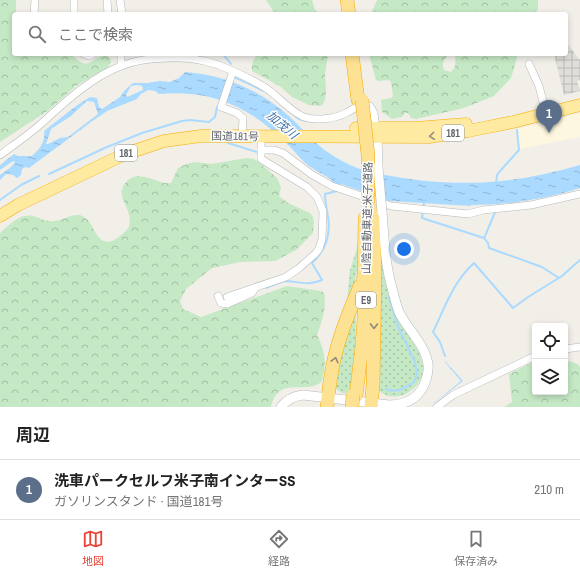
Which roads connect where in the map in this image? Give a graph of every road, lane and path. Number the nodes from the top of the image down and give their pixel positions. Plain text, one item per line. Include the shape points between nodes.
1 (35, 0) edge
2 (74, 0) edge
3 (107, 0) edge
4 (120, 0) edge
5 (343, 0) edge
6 (347, 0) edge
7 (34, 12) edge
8 (74, 12) edge
9 (108, 12) edge
10 (122, 12) edge
11 (345, 12) edge
12 (349, 12) edge
13 (121, 56) edge
14 (352, 56) edge
15 (356, 56) edge
16 (529, 64) dead end
17 (122, 66) junction
18 (233, 73) junction
19 (580, 99) edge
20 (360, 100) junction
21 (580, 105) edge
22 (546, 111) junction
23 (376, 132) junction
24 (242, 133) junction
25 (262, 134) junction
26 (260, 150) junction
27 (0, 155) edge
28 (580, 194) edge
29 (372, 206) junction
30 (0, 209) edge
31 (0, 216) edge
32 (364, 274) junction
33 (255, 288) junction
34 (218, 296) dead end
35 (227, 297) dead end
36 (580, 347) edge
37 (568, 349) edge
38 (532, 357) edge
39 (354, 401) edge
40 (328, 402) edge
41 (372, 405) edge
42 (281, 407) edge
43 (437, 407) edge

1 - 7 street
2 - 8 street
3 - 9 street
4 - 10 street
5 - 11 highway
6 - 12 highway
13 - 17 street
14 - 20 highway, 山陰自動車道;米子道路 / E9
15 - 20 highway, 山陰自動車道;米子道路 / E9
16 - 22 street
17 - 18 street via 148,60 183,58 206,61
17 - 27 street via 76,93
18 - 23 street via 269,90 304,116 316,119 345,114 362,104 370,106 374,113
18 - 24 street via 221,107 243,118
19 - 22 highway, 国道181号 / 181
20 - 29 highway, 山陰自動車道;米子道路 / E9
20 - 29 highway, 山陰自動車道;米子道路 / E9, bridge
21 - 22 highway, 国道181号 / 181
22 - 23 highway, 国道181号 / 181 via 468,131 429,137
23 - 25 highway, 国道181号 / 181
23 - 29 street, bridge via 378,167
24 - 25 highway, 国道181号 / 181
24 - 30 highway, 国道181号 / 181 via 201,130 170,133 133,144
24 - 31 highway, 国道181号 / 181 via 164,141 125,154
25 - 26 street
26 - 28 street via 283,152 311,174 332,186 391,206 468,214 531,205
26 - 33 street via 261,159 307,187 317,197 323,211 323,232 319,249 298,269 286,277
29 - 32 highway, 山陰自動車道;米子道路 / E9
29 - 39 highway, 山陰自動車道;米子道路 / E9 via 362,346
29 -> 41 highway via 375,272
29 - 41 street via 399,312 423,351 428,365 422,390 410,402 399,405
32 - 39 highway, 山陰自動車道;米子道路 / E9
40 -> 32 highway via 331,375 340,340
33 - 34 street via 252,293 227,304 221,303
33 - 35 street
36 - 37 street
38 - 43 street via 453,395
40 - 41 street
40 - 42 street via 314,395 296,396

